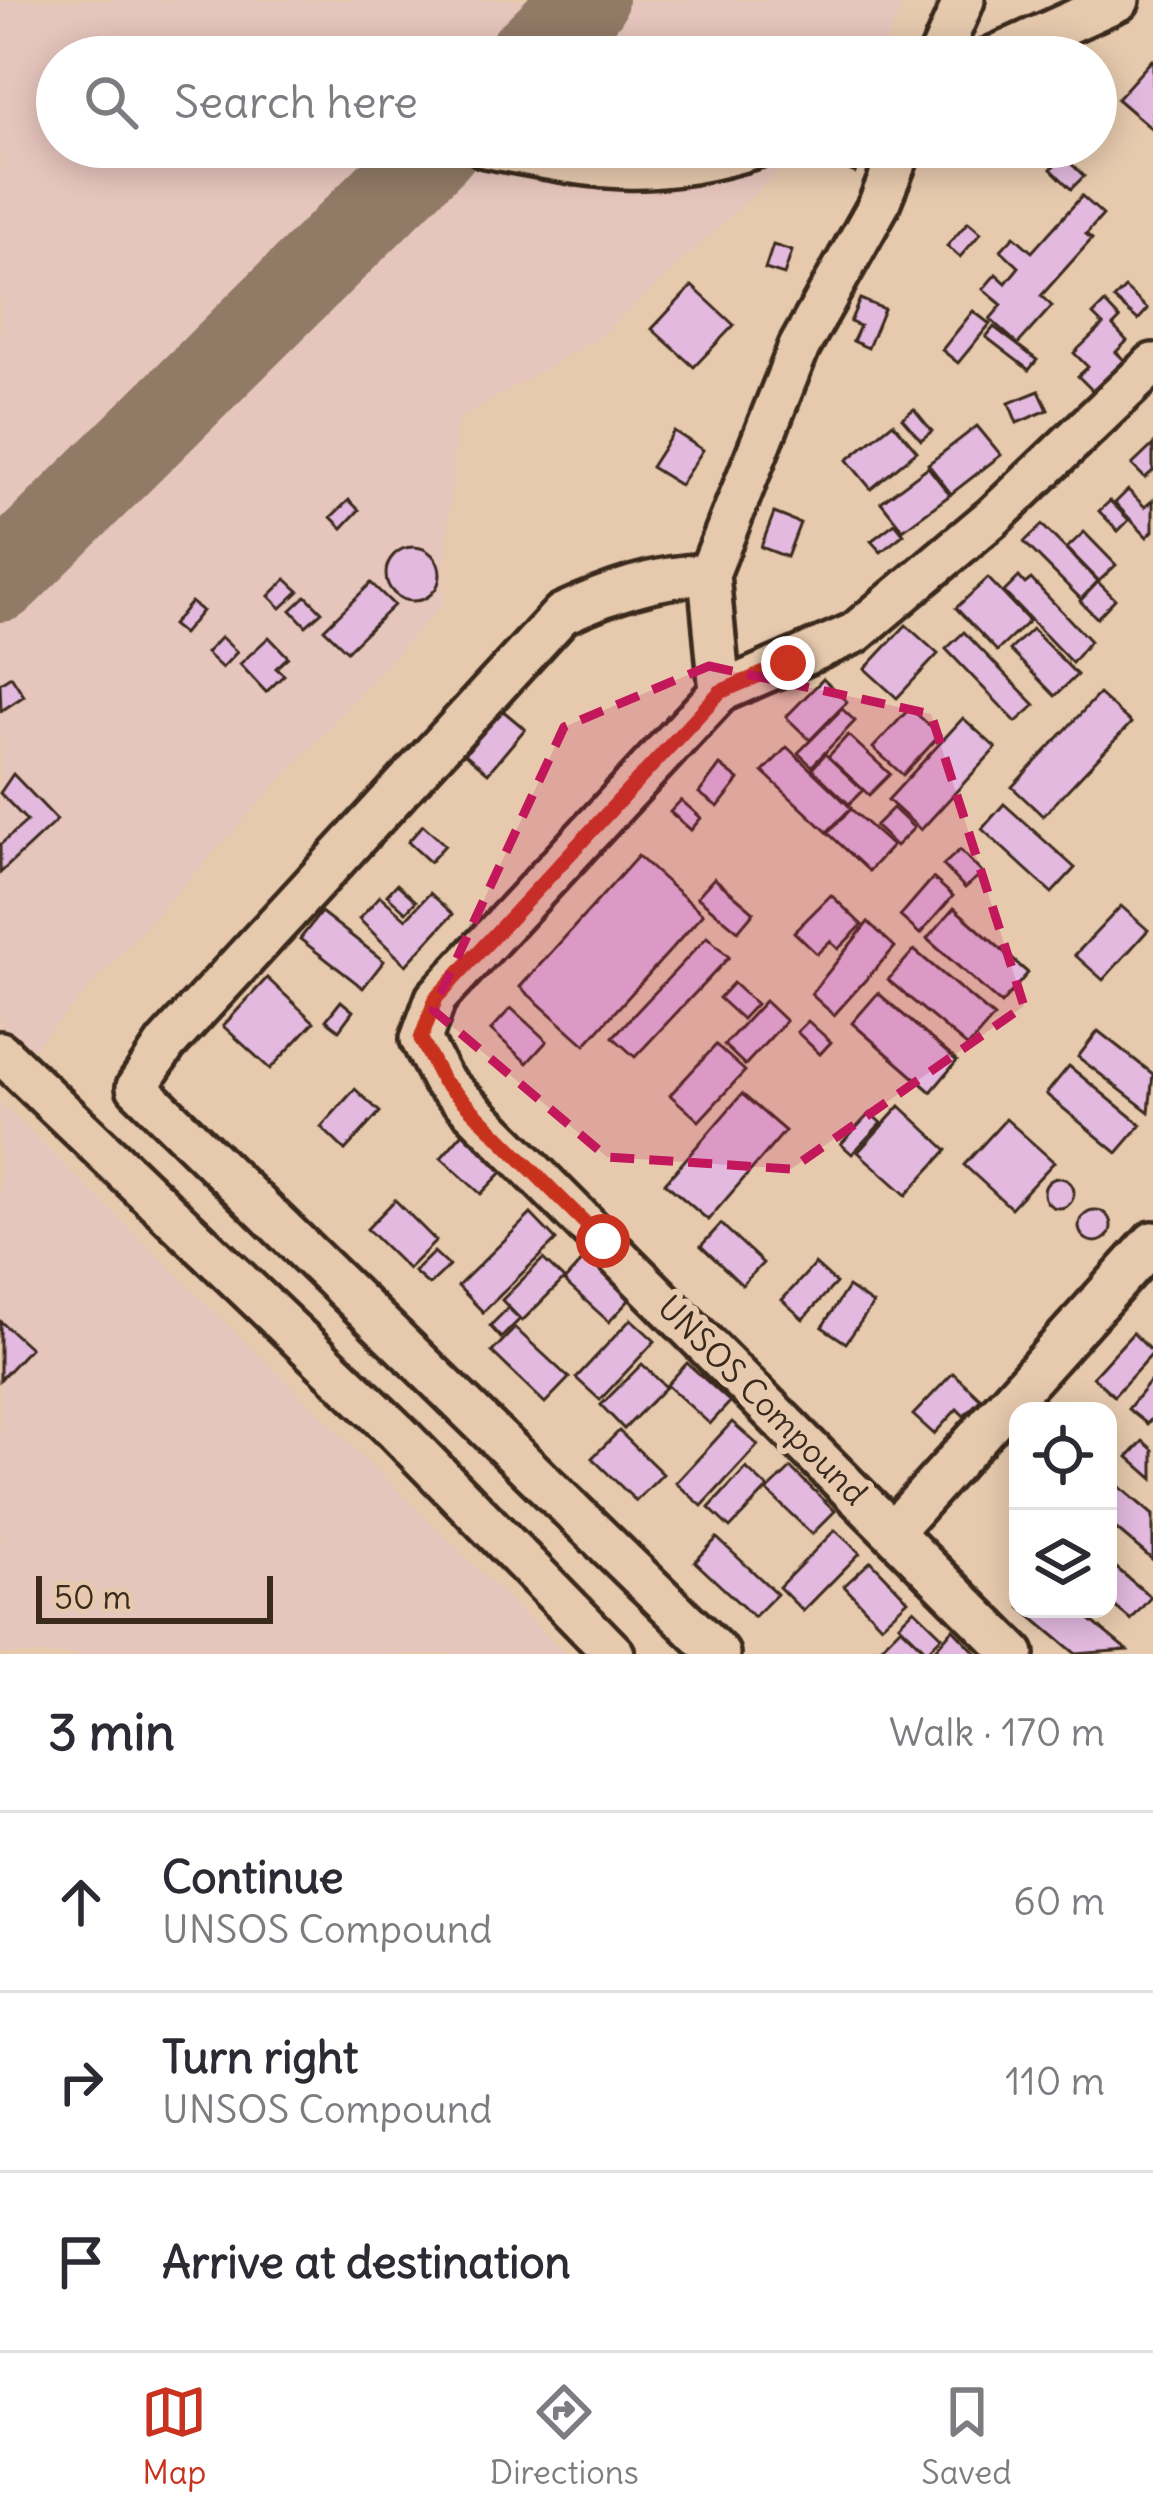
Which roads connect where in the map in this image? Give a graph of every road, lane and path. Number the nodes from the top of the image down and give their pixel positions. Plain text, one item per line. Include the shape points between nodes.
1 (964, 0) edge
2 (1119, 0) edge
3 (948, 36) edge
4 (1039, 36) edge
5 (594, 168) edge
6 (664, 168) edge
7 (893, 168) edge
8 (1153, 364) edge
9 (709, 574) junction
10 (720, 692) junction
11 (0, 1052) edge
12 (1153, 1242) edge
13 (893, 1531) junction
14 (614, 1654) edge
15 (719, 1654) edge
16 (1014, 1654) edge

1 - 3 lane
2 - 4 lane
5 - 6 lane
7 - 9 lane via 799,347
8 - 10 lane, UNSOS Compound via 994,516 855,633
9 - 10 lane
9 - 15 lane via 613,591 562,614 166,1044 136,1087
10 - 13 lane, UNSOS Compound via 436,998 421,1039 442,1080
11 - 14 lane via 380,1415
12 - 13 lane
13 - 16 lane, UNSOS Compound

